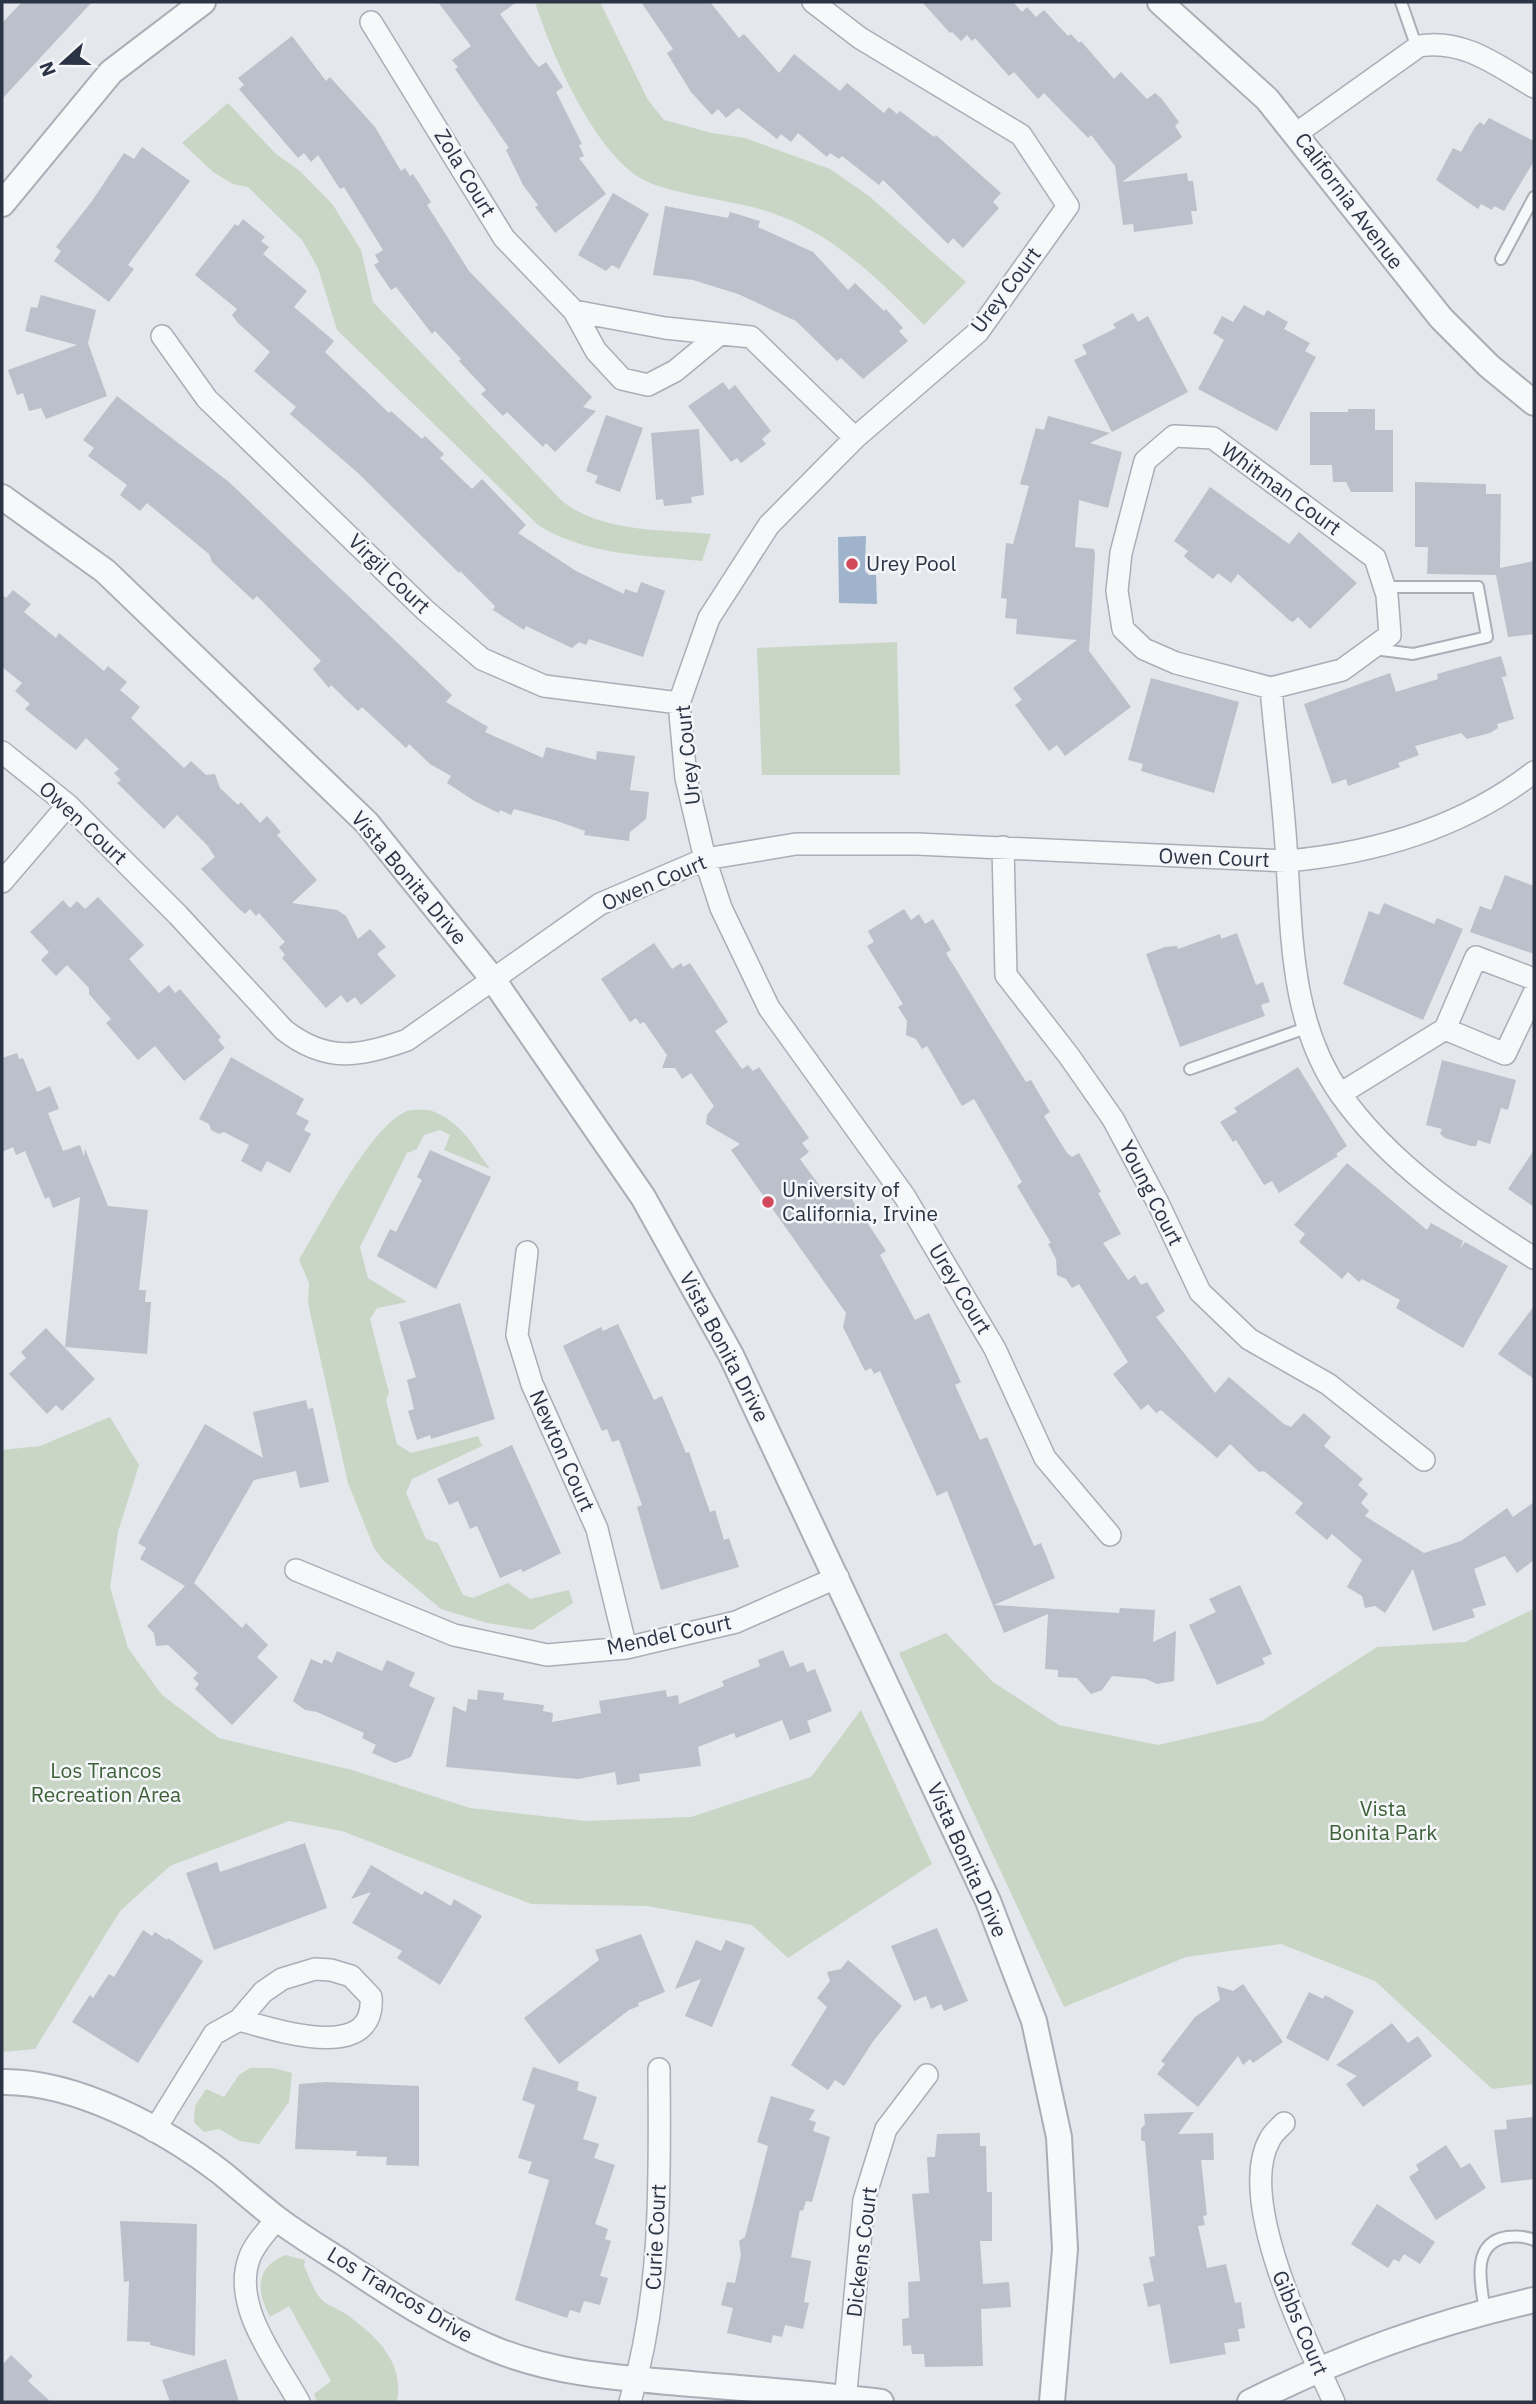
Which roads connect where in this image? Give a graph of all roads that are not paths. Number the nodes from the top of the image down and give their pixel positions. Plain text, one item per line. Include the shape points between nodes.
1 (203, 2) edge
2 (813, 2) edge
3 (1160, 2) edge
4 (1401, 2) edge
5 (371, 22) dead end
6 (1417, 48) junction
7 (1534, 87) edge
8 (1297, 133) junction
9 (1534, 197) edge
10 (2, 204) edge
11 (1501, 259) dead end
12 (574, 311) junction
13 (720, 334) junction
14 (162, 336) dead end
15 (1534, 403) edge
16 (855, 438) junction
17 (2, 497) edge
18 (1384, 587) junction
19 (1371, 649) junction
20 (1271, 688) junction
21 (679, 703) junction
22 (2, 752) edge
23 (1534, 772) edge
24 (68, 805) junction
25 (1003, 847) junction
26 (705, 859) junction
27 (1287, 861) junction
28 (2, 882) edge
29 (492, 978) junction
30 (1534, 979) edge
31 (1534, 993) edge
32 (1309, 1027) junction
33 (1445, 1029) junction
34 (1190, 1069) dead end
35 (1340, 1094) junction
36 (527, 1252) dead end
37 (1534, 1258) edge
38 (1424, 1460) dead end
39 (1110, 1535) dead end
40 (296, 1570) dead end
41 (838, 1577) junction
42 (626, 1648) junction
43 (239, 2020) junction
44 (659, 2069) dead end
45 (927, 2075) dead end
46 (2, 2082) edge
47 (1284, 2123) dead end
48 (154, 2131) junction
49 (277, 2219) junction
50 (1534, 2240) edge
51 (1534, 2300) edge
52 (1485, 2311) junction
53 (1319, 2369) junction
54 (634, 2391) edge
55 (846, 2400) edge
56 (299, 2402) edge
57 (881, 2402) edge
58 (1052, 2402) edge
59 (1250, 2402) edge
60 (1334, 2402) edge

1 - 10 street via 111,72
2 - 16 street, Urey Court via 860,38 1021,135 1068,206 978,332
3 - 8 street, California Avenue via 1267,99
4 - 6 lane
5 - 12 street, Zola Court via 504,238
6 - 7 street via 1439,43 1458,46
6 - 8 street
8 - 15 street, California Avenue via 1440,318
9 - 11 lane
12 - 13 street
12 - 13 street, Zola Court via 596,351 622,379 648,385 675,371
13 - 16 street via 751,337
14 - 21 street, Virgil Court via 207,399 425,610 482,659 544,686
16 - 21 street, Urey Court via 769,525 709,618
17 - 29 street, Vista Bonita Drive via 106,571 367,823
18 - 19 street, Whitman Court via 1390,635
18 - 19 lane via 1478,587 1487,636 1413,654
18 - 20 street, Whitman Court via 1375,558 1213,438 1174,436 1145,461 1116,591 1123,629 1144,649 1176,663
19 - 20 street, Whitman Court via 1342,670
20 - 27 street
21 - 26 street, Urey Court via 687,778
22 - 24 street, Owen Court
23 - 27 street, Owen Court via 1506,792 1423,832 1340,856
24 - 28 street
24 - 29 street, Owen Court via 302,1044 326,1053 370,1054 407,1040
25 - 26 street, Owen Court via 796,844
25 - 27 street, Owen Court
25 - 38 street, Young Court via 1006,975 1113,1119 1200,1292 1249,1339 1328,1384
26 - 29 street, Owen Court via 600,904
26 - 39 street, Urey Court via 721,908 769,1008 905,1196 995,1349 1045,1458
27 - 32 street via 1290,942
29 - 41 street, Vista Bonita Drive via 643,1197 731,1355
30 - 33 street via 1476,957
31 - 33 street via 1505,1054
32 - 34 lane
32 - 35 street
33 - 35 street
35 - 37 street via 1400,1159 1445,1198
36 - 42 street, Newton Court via 517,1335 532,1384 597,1529
40 - 42 street, Mendel Court via 454,1635 547,1655
41 - 42 street, Mendel Court via 736,1622
41 - 58 street, Vista Bonita Drive via 988,1901 1034,2021 1059,2137 1065,2249
43 - 43 street via 263,1992 282,1979 315,1969 351,1976 371,1997 366,2024 342,2037
43 - 48 street via 214,2034
44 - 54 street, Curie Court via 654,2292
45 - 55 street, Dickens Court via 886,2129 864,2200
46 - 48 street, Los Trancos Drive via 65,2090
47 - 53 street, Gibbs Court via 1270,2138 1263,2156 1268,2235 1279,2281
48 - 49 street, Los Trancos Drive via 221,2173
49 - 54 street, Los Trancos Drive via 442,2325 495,2350 608,2379
49 - 56 street via 249,2258 246,2299
50 - 52 lane via 1506,2237 1489,2245 1482,2255 1479,2274
51 - 52 street
52 - 53 street via 1401,2335
53 - 59 street
53 - 60 street, Gibbs Court
54 - 55 street, Los Trancos Drive
55 - 57 street, Los Trancos Drive

